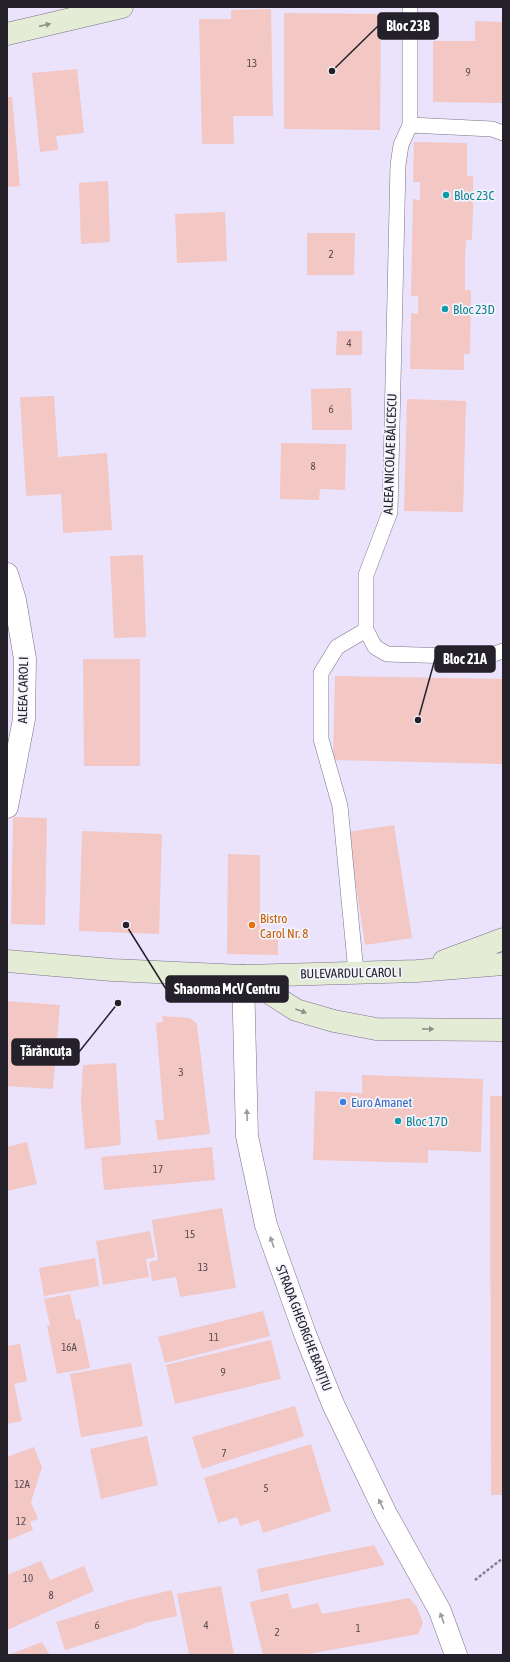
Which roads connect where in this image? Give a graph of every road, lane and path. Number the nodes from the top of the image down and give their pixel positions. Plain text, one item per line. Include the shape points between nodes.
1 (122, 7) edge
2 (410, 7) edge
3 (7, 34) edge
4 (410, 125) junction
5 (503, 133) edge
6 (7, 574) edge
7 (366, 630) junction
8 (503, 651) edge
9 (7, 807) edge
10 (503, 939) edge
11 (7, 960) edge
12 (503, 964) edge
13 (417, 971) junction
14 (356, 972) junction
15 (243, 976) junction
16 (503, 1030) edge
17 (503, 1558) edge
18 (475, 1580) dead end
19 (456, 1655) edge

3 -> 1 main road
2 - 4 lane, ALEEA NICOLAE BĂLCESCU
4 - 5 lane via 492,128
4 - 7 lane, ALEEA NICOLAE BĂLCESCU via 400,145 398,165 390,512 366,575
6 - 9 street, ALEEA CAROL I via 15,600 25,659 24,719
7 - 8 lane, ALEEA NICOLAE BĂLCESCU via 374,647 387,654 485,657
7 - 14 lane via 336,647 321,673 321,739 340,806
10 - 13 main road
11 - 15 main road, BULEVARDUL CAROL I via 112,970
12 - 13 main road, BULEVARDUL CAROL I
13 - 14 main road, BULEVARDUL CAROL I
14 - 15 main road, BULEVARDUL CAROL I
15 -> 16 main road via 296,1010 334,1021 376,1028
19 -> 15 street, STRADA GHEORGHE BARIȚIU via 440,1611 386,1514 333,1404 266,1225 247,1136
17 - 18 path

